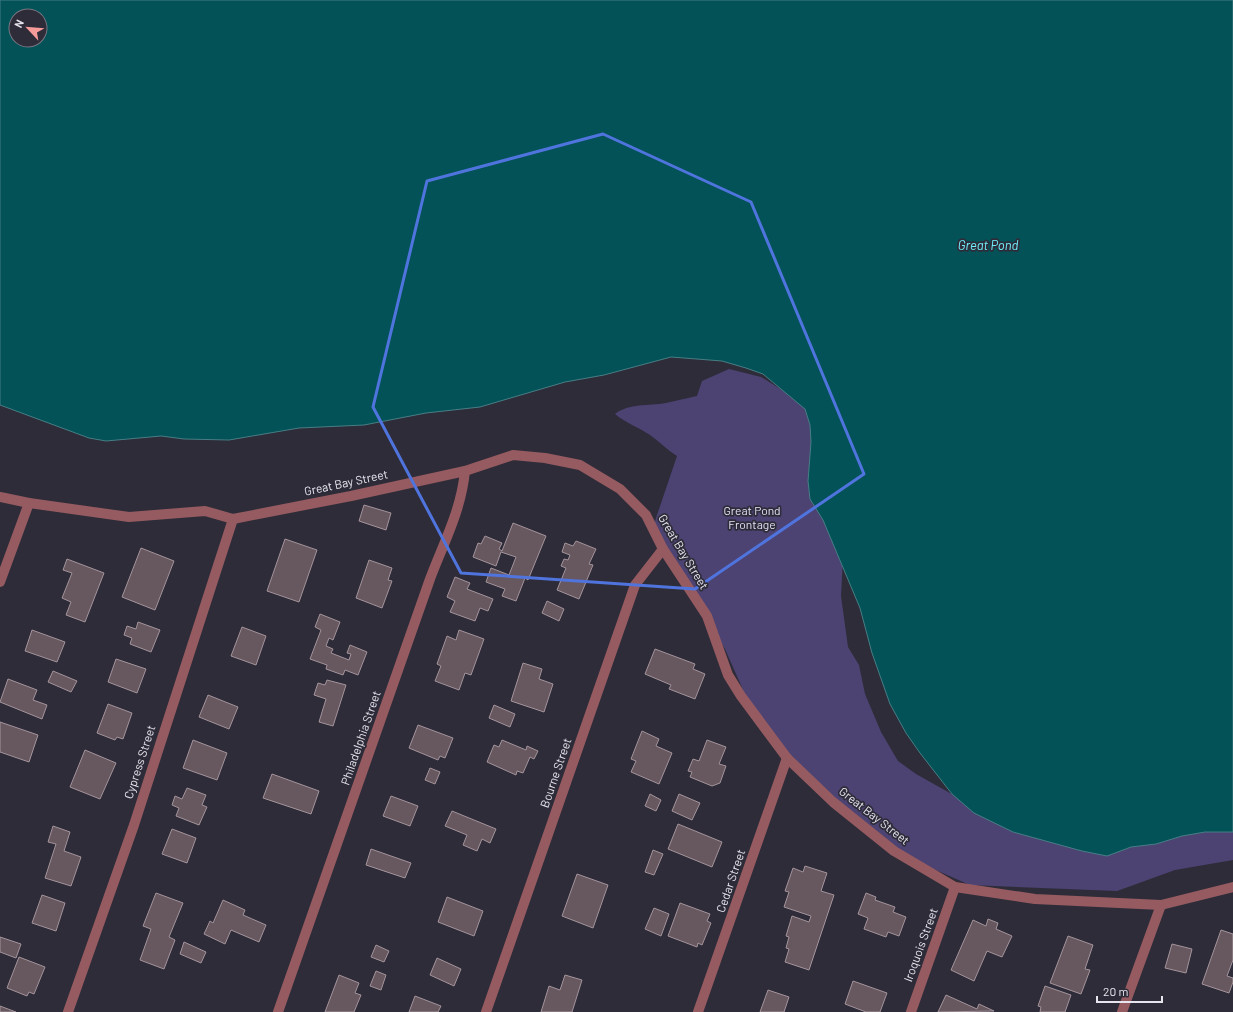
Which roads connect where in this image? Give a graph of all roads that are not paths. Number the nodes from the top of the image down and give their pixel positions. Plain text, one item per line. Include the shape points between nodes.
1 (465, 471) junction
2 (0, 497) edge
3 (29, 503) junction
4 (233, 519) junction
5 (663, 549) junction
6 (0, 582) edge
7 (787, 758) junction
8 (955, 887) junction
9 (1233, 887) edge
10 (1160, 906) junction
11 (68, 1012) edge
12 (278, 1012) edge
13 (486, 1012) edge
14 (698, 1012) edge
15 (910, 1012) edge
16 (1122, 1012) edge

1 - 4 street, Great Bay Street
1 - 5 street, Great Bay Street via 513,455 580,465 620,489 646,515
1 - 12 street, Philadelphia Street via 463,493
2 - 3 street, Great Bay Street
3 - 4 street, Great Bay Street via 129,517 205,511
3 - 6 street
4 - 11 street, Cypress Street via 134,825
5 - 7 street, Great Bay Street via 707,616 728,675
5 - 13 street, Bourne Street via 635,585
7 - 8 street, Great Bay Street via 833,802 894,851
7 - 14 street, Cedar Street
8 - 10 street, Great Bay Street via 1034,899
8 - 15 street, Iroquois Street
9 - 10 street, Great Bay Street
10 - 16 street

